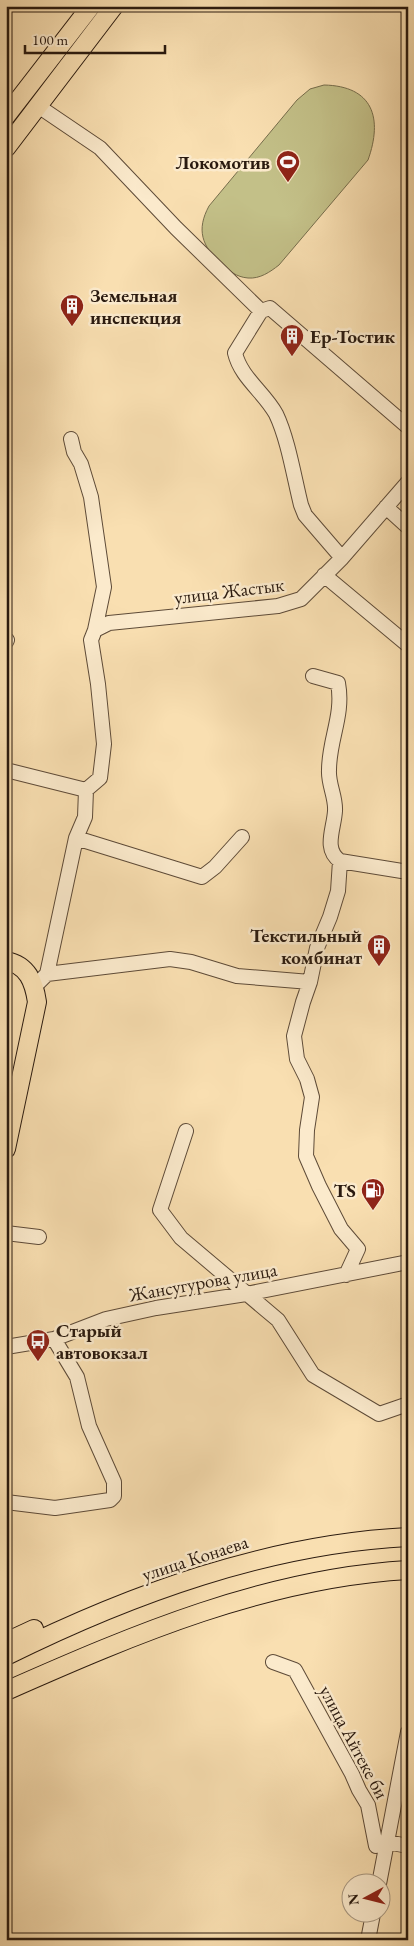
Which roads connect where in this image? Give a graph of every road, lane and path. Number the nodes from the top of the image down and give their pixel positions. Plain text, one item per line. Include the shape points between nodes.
1 (91, 6) edge
2 (114, 6) edge
3 (38, 106) junction
4 (6, 116) edge
5 (6, 148) edge
6 (261, 311) junction
7 (408, 428) edge
8 (71, 438) dead end
9 (408, 482) edge
10 (386, 507) junction
11 (408, 527) edge
12 (342, 558) junction
13 (324, 575) junction
14 (95, 630) junction
15 (408, 645) edge
16 (313, 676) dead end
17 (6, 770) edge
18 (86, 790) junction
19 (242, 837) dead end
20 (76, 838) junction
21 (340, 861) junction
22 (408, 872) edge
23 (6, 961) edge
24 (41, 980) junction
25 (310, 982) junction
26 (186, 1131) dead end
27 (6, 1148) edge
28 (6, 1233) edge
29 (39, 1237) dead end
30 (408, 1262) edge
31 (346, 1275) junction
32 (246, 1294) junction
33 (54, 1338) junction
34 (6, 1347) edge
35 (408, 1404) edge
36 (6, 1502) edge
37 (408, 1525) edge
38 (408, 1536) edge
39 (408, 1559) edge
40 (408, 1570) edge
41 (6, 1642) edge
42 (6, 1656) edge
43 (272, 1662) dead end
44 (6, 1678) edge
45 (6, 1691) edge
46 (408, 1732) edge
47 (386, 1842) junction
48 (408, 1846) edge
49 (381, 1874) edge
50 (371, 1924) edge
51 (368, 1940) edge

1 - 4 main road
2 - 3 main road
3 - 5 main road
3 - 6 street via 100,148
6 - 7 street via 270,308
6 - 12 street via 235,353 238,365 275,413 282,428 305,516
8 - 14 street via 91,497 104,587
9 - 10 street, улица Жастык
10 - 11 street
10 - 12 street, улица Жастык
12 - 13 street, улица Жастык
13 - 14 street, улица Жастык via 301,599 278,606 109,623
13 - 15 street
14 - 18 street via 91,640 104,744 100,778
16 - 21 street via 338,683 341,698 328,773 335,802 331,849
17 - 18 street
18 - 20 street via 85,817
19 - 20 street via 202,878
20 - 24 street
21 - 22 street
21 - 25 street via 338,891 317,948
23 - 24 main road via 16,963
24 - 25 street via 170,959 237,976
24 - 27 main road
25 - 31 street via 294,1036 297,1059 312,1097 306,1156 341,1228 358,1249
26 - 32 street via 160,1210 181,1238
28 - 29 street
30 - 31 street, Жансугурова улица
31 - 32 street, Жансугурова улица
32 - 33 street, Жансугурова улица via 123,1315
32 - 35 street via 278,1320 313,1375 379,1414
33 - 34 street, Жансугурова улица
33 - 36 street via 76,1376 89,1426 114,1482 114,1496 110,1500 55,1508
37 - 41 main road via 323,1534 252,1549 174,1573
38 - 42 main road, улица Конаева via 325,1545 255,1560 178,1584 40,1639
39 - 44 main road via 329,1568 261,1582 185,1605
40 - 45 main road via 330,1579 264,1593 189,1616
43 - 47 street, улица Айтеке би via 295,1670 368,1804 376,1846
46 - 47 street
47 - 48 street
47 - 49 street
50 - 51 street

